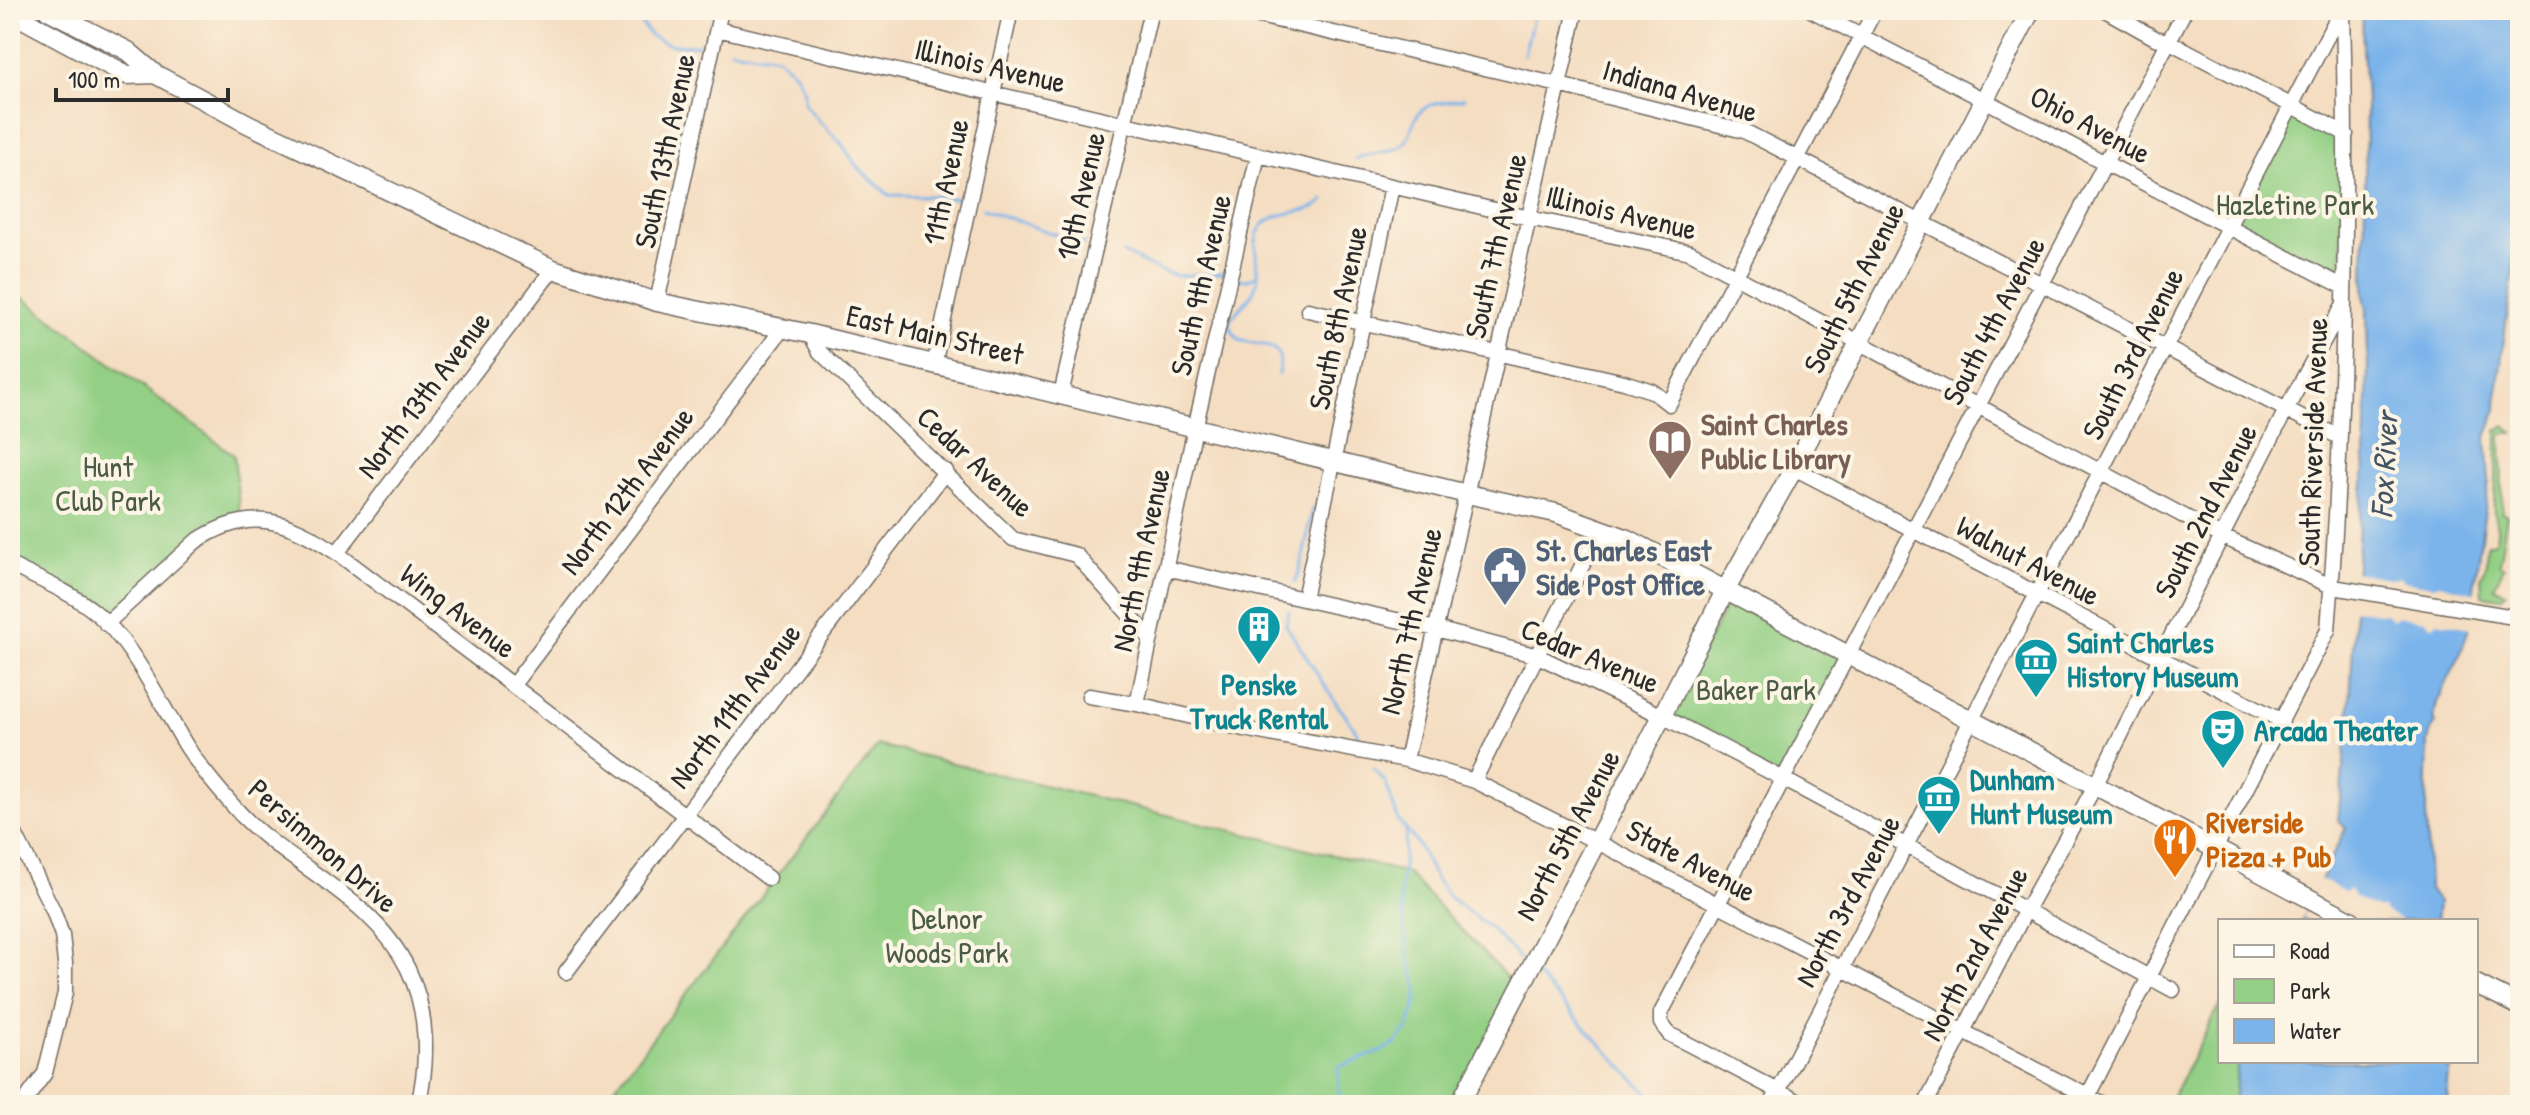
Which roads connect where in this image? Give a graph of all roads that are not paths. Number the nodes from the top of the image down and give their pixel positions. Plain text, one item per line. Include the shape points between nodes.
1 (18, 10) edge
2 (48, 10) edge
3 (721, 10) edge
4 (1011, 10) edge
5 (1151, 10) edge
6 (1233, 10) edge
7 (1576, 10) edge
8 (1811, 10) edge
9 (1875, 10) edge
10 (2031, 10) edge
11 (2105, 10) edge
12 (2185, 10) edge
13 (2342, 10) edge
14 (717, 29) junction
15 (1861, 35) junction
16 (2168, 41) junction
17 (155, 74) junction
18 (1559, 85) junction
19 (992, 93) junction
20 (1984, 99) junction
21 (2290, 105) junction
22 (1125, 124) junction
23 (2346, 134) junction
24 (1258, 155) junction
25 (1797, 158) junction
26 (2106, 163) junction
27 (1392, 186) junction
28 (1529, 218) junction
29 (1920, 221) junction
30 (2227, 226) junction
31 (553, 269) junction
32 (1734, 278) junction
33 (2043, 284) junction
34 (2344, 287) junction
35 (657, 302) junction
36 (2344, 303) junction
37 (1308, 310) dead end
38 (1363, 322) junction
39 (783, 328) junction
40 (810, 334) junction
41 (1858, 341) junction
42 (2164, 347) junction
43 (1499, 352) junction
44 (934, 365) junction
45 (1061, 394) junction
46 (1978, 408) junction
47 (2286, 410) junction
48 (1195, 427) junction
49 (2339, 437) junction
50 (1334, 461) junction
51 (1794, 468) junction
52 (946, 471) junction
53 (2102, 472) junction
54 (1467, 494) junction
55 (1574, 519) junction
56 (1915, 531) junction
57 (2223, 537) junction
58 (1628, 539) junction
59 (337, 553) junction
60 (1587, 556) junction
61 (10, 565) edge
62 (1166, 568) junction
63 (2333, 587) junction
64 (1725, 591) junction
65 (2038, 596) junction
66 (1304, 599) junction
67 (2520, 618) edge
68 (106, 624) junction
69 (1436, 629) junction
70 (1151, 639) junction
71 (1849, 655) junction
72 (1538, 656) junction
73 (2161, 659) junction
74 (513, 685) junction
75 (1089, 696) dead end
76 (1137, 704) junction
77 (1662, 716) junction
78 (1972, 721) junction
79 (2282, 721) junction
80 (1406, 760) junction
81 (1784, 780) junction
82 (1474, 781) junction
83 (2095, 786) junction
84 (684, 815) junction
85 (10, 824) edge
86 (1596, 841) junction
87 (1906, 844) junction
88 (2216, 849) junction
89 (768, 878) dead end
90 (1719, 905) junction
91 (2026, 910) junction
92 (2348, 919) edge
93 (1841, 969) junction
94 (566, 972) dead end
95 (2150, 976) junction
96 (2478, 985) edge
97 (2173, 990) dead end
98 (2520, 1006) edge
99 (1963, 1032) junction
100 (1778, 1091) junction
101 (2085, 1101) edge
102 (22, 1105) edge
103 (418, 1105) edge
104 (1459, 1105) edge
105 (1771, 1105) edge
106 (1805, 1105) edge
107 (1925, 1105) edge
108 (2105, 1105) edge

1 - 17 main road, East Main Street via 25,20 127,75
2 - 17 main road, East Main Street via 128,51
3 - 14 street, South 13th Avenue
4 - 19 street, 11th Avenue
5 - 22 street, 10th Avenue
6 - 18 street, Indiana Avenue
7 - 18 street, South 7th Avenue
8 - 15 street, Ohio Avenue
9 - 15 street
10 - 20 main road, South 5th Avenue
11 - 16 street
12 - 16 street, South 4th Avenue
13 - 21 street, South 3rd Avenue
13 - 23 street, South Riverside Avenue
14 - 19 street, Illinois Avenue
14 - 35 street, South 13th Avenue
15 - 20 street, Ohio Avenue
15 - 25 street
16 - 21 street
16 - 26 street, South 4th Avenue
17 - 31 main road, East Main Street via 258,129
18 - 25 street, Indiana Avenue via 1744,131
18 - 28 street, South 7th Avenue
19 - 22 street, Illinois Avenue
19 - 44 street, 11th Avenue
20 - 26 street, Ohio Avenue
20 - 29 main road, South 5th Avenue
21 - 23 street
21 - 30 street, South 3rd Avenue
22 - 24 street, Illinois Avenue
22 - 45 street, 10th Avenue
23 - 34 street, South Riverside Avenue
24 - 27 street, Illinois Avenue
24 - 48 street, South 9th Avenue
25 - 29 street, Indiana Avenue
25 - 32 street
26 - 30 street, Ohio Avenue
26 - 33 street, South 4th Avenue
27 - 28 street, Illinois Avenue
27 - 38 street, South 8th Avenue
28 - 32 street, Illinois Avenue via 1690,252
28 - 43 street, South 7th Avenue
29 - 33 street, Indiana Avenue
29 - 41 main road, South 5th Avenue
30 - 34 street, Ohio Avenue
30 - 42 street, South 3rd Avenue
31 - 35 main road, East Main Street
31 - 59 street, North 13th Avenue
32 - 41 street, Illinois Avenue
32 - 43 street via 1669,404 1638,385
33 - 42 street, Indiana Avenue
33 - 46 street, South 4th Avenue
34 - 36 street, South Riverside Avenue
35 - 39 main road, East Main Street
36 - 47 street, South 2nd Avenue
36 - 49 street, South Riverside Avenue
37 - 38 street
38 - 43 street
38 - 50 street, South 8th Avenue
39 - 40 main road, East Main Street
39 - 74 street, North 12th Avenue
40 - 44 main road, East Main Street
40 - 52 street, Cedar Avenue via 820,352
41 - 46 street, Illinois Avenue
41 - 51 main road, South 5th Avenue
42 - 47 street, Indiana Avenue
42 - 53 street, South 3rd Avenue
43 - 54 street, South 7th Avenue
44 - 45 main road, East Main Street
45 - 48 main road, East Main Street
46 - 53 street, Illinois Avenue
46 - 56 street, South 4th Avenue
47 - 49 street, Indiana Avenue
47 - 57 street, South 2nd Avenue
48 - 50 main road, East Main Street
48 - 62 street, North 9th Avenue
49 - 63 street, South Riverside Avenue
50 - 54 main road, East Main Street
50 - 66 street, South 8th Avenue
51 - 56 street, Walnut Avenue
51 - 64 main road, South 5th Avenue
52 - 70 street, Cedar Avenue via 1013,539 1076,555
52 - 84 street, North 11th Avenue
53 - 57 street, Illinois Avenue
53 - 65 street, South 3rd Avenue
54 - 55 main road, East Main Street
54 - 69 street, North 7th Avenue
55 - 58 main road, East Main Street
55 - 60 main road via 1587,534
56 - 65 street, Walnut Avenue
56 - 71 street, South 4th Avenue
57 - 63 street, Illinois Avenue
57 - 73 street, South 2nd Avenue
58 - 60 main road
58 - 64 main road, East Main Street
59 - 68 street, Wing Avenue via 316,538 271,520 229,523 195,542
59 - 74 street, Wing Avenue
60 - 72 street
61 - 68 street, Persimmon Drive via 95,612
62 - 66 street, Cedar Avenue
62 - 70 street, North 9th Avenue
63 - 67 street, Illinois Avenue
63 - 79 street, South Riverside Avenue via 2328,630
64 - 71 main road, East Main Street
64 - 77 main road, North 5th Avenue
65 - 73 street, Walnut Avenue
65 - 78 street, South 3rd Avenue
66 - 69 street, Cedar Avenue
68 - 103 street, Persimmon Drive via 137,662 187,747 239,812 389,937 420,1004 425,1037
69 - 72 street, Cedar Avenue
69 - 80 street, North 7th Avenue
70 - 76 street, North 9th Avenue
71 - 78 main road, East Main Street
71 - 81 street, South 4th Avenue
72 - 77 street, Cedar Avenue
72 - 82 street
73 - 79 street, Walnut Avenue
73 - 83 street, South 2nd Avenue
74 - 84 street, Wing Avenue
75 - 76 street, State Avenue
76 - 80 street, State Avenue
77 - 81 street, Cedar Avenue
77 - 86 main road, North 5th Avenue
78 - 83 main road, East Main Street
78 - 87 street, North 3rd Avenue
79 - 88 street, South Riverside Avenue
80 - 82 street, State Avenue
81 - 87 street, Cedar Avenue
81 - 90 street, South 4th Avenue
82 - 86 street, State Avenue
83 - 88 main road, East Main Street
83 - 91 street, North 2nd Avenue
84 - 89 street, Wing Avenue
84 - 94 street, North 11th Avenue
85 - 102 street via 53,910 65,963 65,993 45,1073
86 - 90 street, State Avenue
86 - 104 main road, North 5th Avenue
87 - 91 street, Cedar Avenue
87 - 93 street, North 3rd Avenue
88 - 92 main road, East Main Street
88 - 95 street, South Riverside Avenue
90 - 93 street, State Avenue
90 - 100 street, South 4th Avenue via 1661,1013 1661,1023 1669,1034
91 - 95 street, Cedar Avenue
91 - 99 street, North 2nd Avenue
93 - 99 street, State Avenue
93 - 100 street, North 3rd Avenue
95 - 97 street, Cedar Avenue
95 - 101 street, South Riverside Avenue
96 - 98 main road
99 - 101 street, State Avenue
99 - 107 street, North 2nd Avenue
100 - 105 street, North 3rd Avenue
100 - 106 street
101 - 108 street, State Avenue

